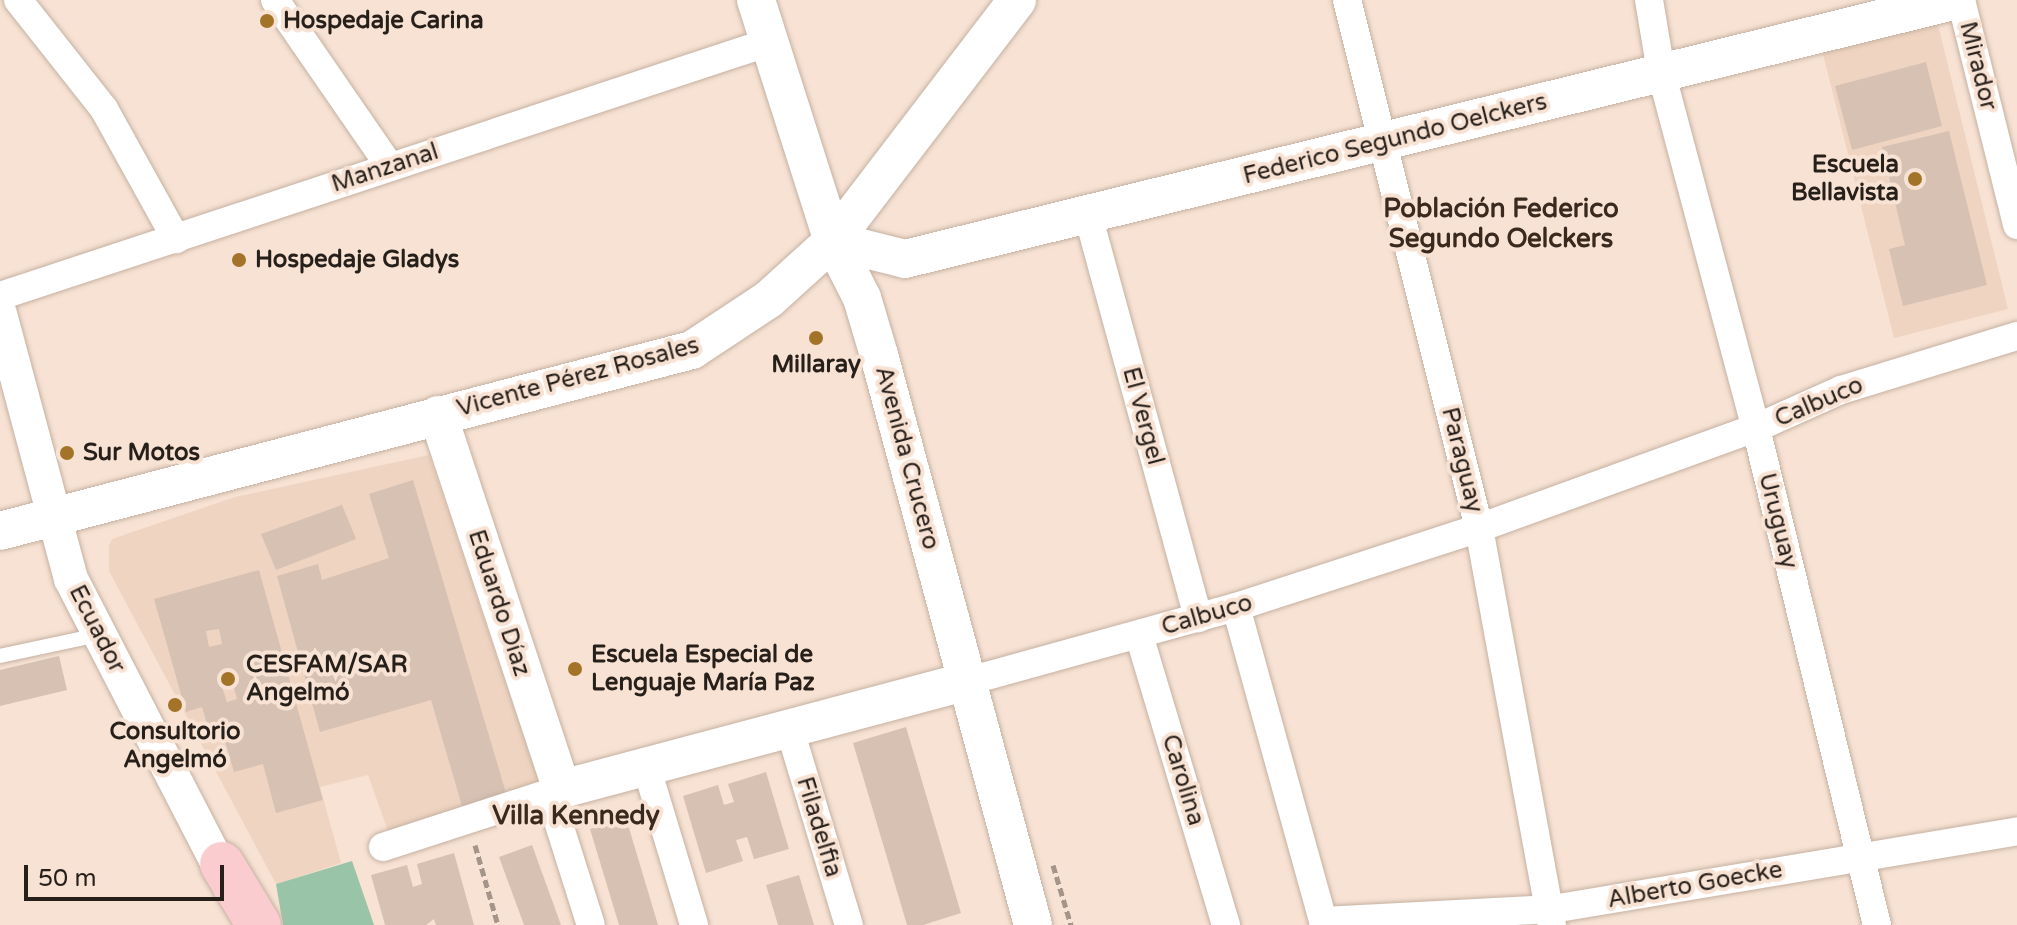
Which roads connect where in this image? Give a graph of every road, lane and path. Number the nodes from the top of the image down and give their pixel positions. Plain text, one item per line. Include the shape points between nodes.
1 (18, 0) edge
2 (275, 0) edge
3 (756, 0) edge
4 (1017, 0) edge
5 (1347, 0) edge
6 (1635, 0) edge
7 (1649, 0) edge
8 (1959, 0) edge
9 (770, 42) junction
10 (1661, 72) junction
11 (1382, 143) junction
12 (390, 167) junction
13 (1088, 215) junction
14 (2017, 225) edge
15 (176, 239) junction
16 (833, 241) junction
17 (0, 296) edge
18 (0, 314) edge
19 (2017, 336) edge
20 (438, 415) junction
21 (1756, 428) junction
22 (51, 519) junction
23 (1479, 528) junction
24 (0, 531) edge
25 (1236, 607) junction
26 (1198, 618) junction
27 (98, 635) junction
28 (1139, 635) junction
29 (0, 656) edge
30 (965, 682) junction
31 (790, 730) junction
32 (647, 769) junction
33 (556, 793) junction
34 (468, 821) junction
35 (2017, 831) edge
36 (383, 847) dead end
37 (1860, 856) junction
38 (222, 864) junction
39 (1552, 917) edge
40 (1324, 923) edge
41 (243, 925) edge
42 (259, 925) edge
43 (498, 925) edge
44 (591, 925) edge
45 (694, 925) edge
46 (849, 925) edge
47 (1033, 925) edge
48 (1226, 925) edge
49 (1877, 925) edge

1 - 15 street via 104,109
2 - 12 street
3 - 9 main road, Avenida Crucero
4 - 16 main road, Vicente Pérez Rosales
5 - 11 street, Paraguay
6 - 10 street, Uruguay
7 - 10 street, Uruguay
8 - 10 main road, Federico Segundo Oelckers
8 - 14 street, Mirador
9 - 12 street, Manzanal
9 - 16 main road, Avenida Crucero
10 - 11 main road, Federico Segundo Oelckers
10 - 21 street, Uruguay
11 - 13 main road, Federico Segundo Oelckers
11 - 23 street, Paraguay
12 - 15 street, Manzanal
13 - 16 main road, Federico Segundo Oelckers via 905,259
13 - 26 street, El Vergel
15 - 17 street, Manzanal
16 - 20 main road, Vicente Pérez Rosales via 769,299 692,350
16 - 30 main road, Avenida Crucero via 862,298
18 - 22 street, Ecuador
19 - 21 street, Calbuco via 1870,380
20 - 22 main road, Vicente Pérez Rosales
20 - 33 main road, Eduardo Díaz
21 - 23 street, Calbuco
21 - 37 street, Uruguay
22 - 24 main road, Vicente Pérez Rosales
22 - 27 street, Ecuador
23 - 25 street, Calbuco
23 - 39 street, Paraguay
25 - 26 street, Calbuco
25 - 40 street
26 - 28 street, Calbuco
27 - 29 lane
27 - 38 street, Ecuador
28 - 30 street, Calbuco
28 - 48 street, Carolina
30 - 31 main road, Calbuco
30 - 47 main road, Avenida Crucero
31 - 32 main road, Calbuco
31 - 46 street, Filadelfia
32 - 33 main road, Calbuco
32 - 45 street
33 - 34 street, Calbuco
33 - 44 street, Eduardo Díaz
34 - 36 street, Calbuco
34 - 43 path
35 - 37 street, Alberto Goecke
37 - 39 street, Alberto Goecke
37 - 49 street, Uruguay
38 - 41 street, Ecuador
38 - 42 highway
39 - 40 street, Alberto Goecke

